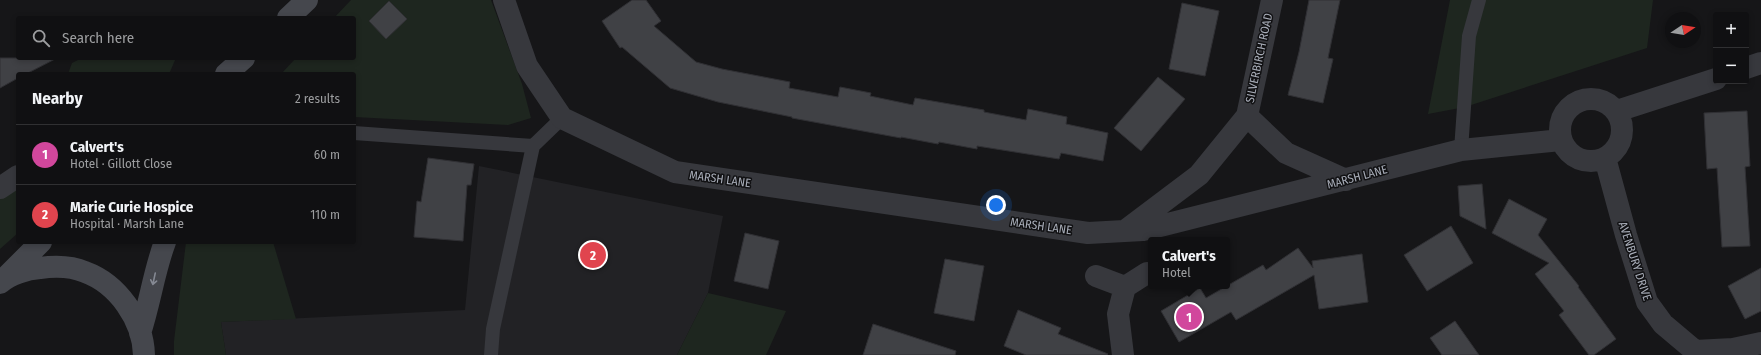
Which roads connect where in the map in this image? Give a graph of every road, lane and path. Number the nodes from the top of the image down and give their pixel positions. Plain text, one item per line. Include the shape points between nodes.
1 (307, 0) edge
2 (504, 0) edge
3 (1272, 0) edge
4 (1479, 0) edge
5 (290, 16) edge
6 (242, 60) edge
7 (257, 60) edge
8 (1761, 62) edge
9 (1749, 67) edge
10 (228, 72) edge
11 (249, 72) edge
12 (1713, 79) edge
13 (1617, 111) junction
14 (1247, 116) junction
15 (562, 118) junction
16 (356, 133) edge
17 (1561, 140) junction
18 (533, 146) junction
19 (1461, 150) junction
20 (1605, 158) junction
21 (16, 177) edge
22 (1346, 180) junction
23 (0, 188) edge
24 (1126, 230) junction
25 (39, 244) edge
26 (164, 244) edge
27 (1147, 273) dead end
28 (1096, 276) dead end
29 (2, 282) edge
30 (1125, 287) junction
31 (140, 333) junction
32 (1761, 344) edge
33 (494, 353) edge
34 (1693, 353) edge
35 (144, 355) edge
36 (1123, 355) edge

1 - 5 main road
2 - 15 street, MARSH LANE via 527,66
3 - 14 street, SILVERBIRCH ROAD
4 - 19 lane via 1469,36
6 - 10 main road
7 - 11 main road
8 - 9 street
12 - 13 street
13 - 17 street via 1603,100 1585,98 1569,106 1560,122
13 - 20 street via 1623,128 1619,146
14 - 22 street, SILVERBIRCH ROAD via 1286,153
14 - 24 street, SILVERBIRCH ROAD via 1199,175
15 - 18 lane
15 - 24 street, MARSH LANE via 675,172 1088,233
16 - 18 lane
17 - 19 street, MARSH LANE
17 - 20 street via 1571,155 1588,162
18 - 33 lane via 493,329
19 - 22 street, MARSH LANE
20 - 34 street, AVENBURY DRIVE via 1647,302 1663,324
21 - 23 street
22 - 24 street, MARSH LANE via 1164,226
25 - 29 main road
26 -> 31 main road
27 - 30 street
28 - 30 street
29 - 31 main road via 29,269 57,266 85,272 110,286 129,307
30 - 36 street via 1118,314
31 - 35 main road
32 - 34 street, AVENBURY DRIVE

